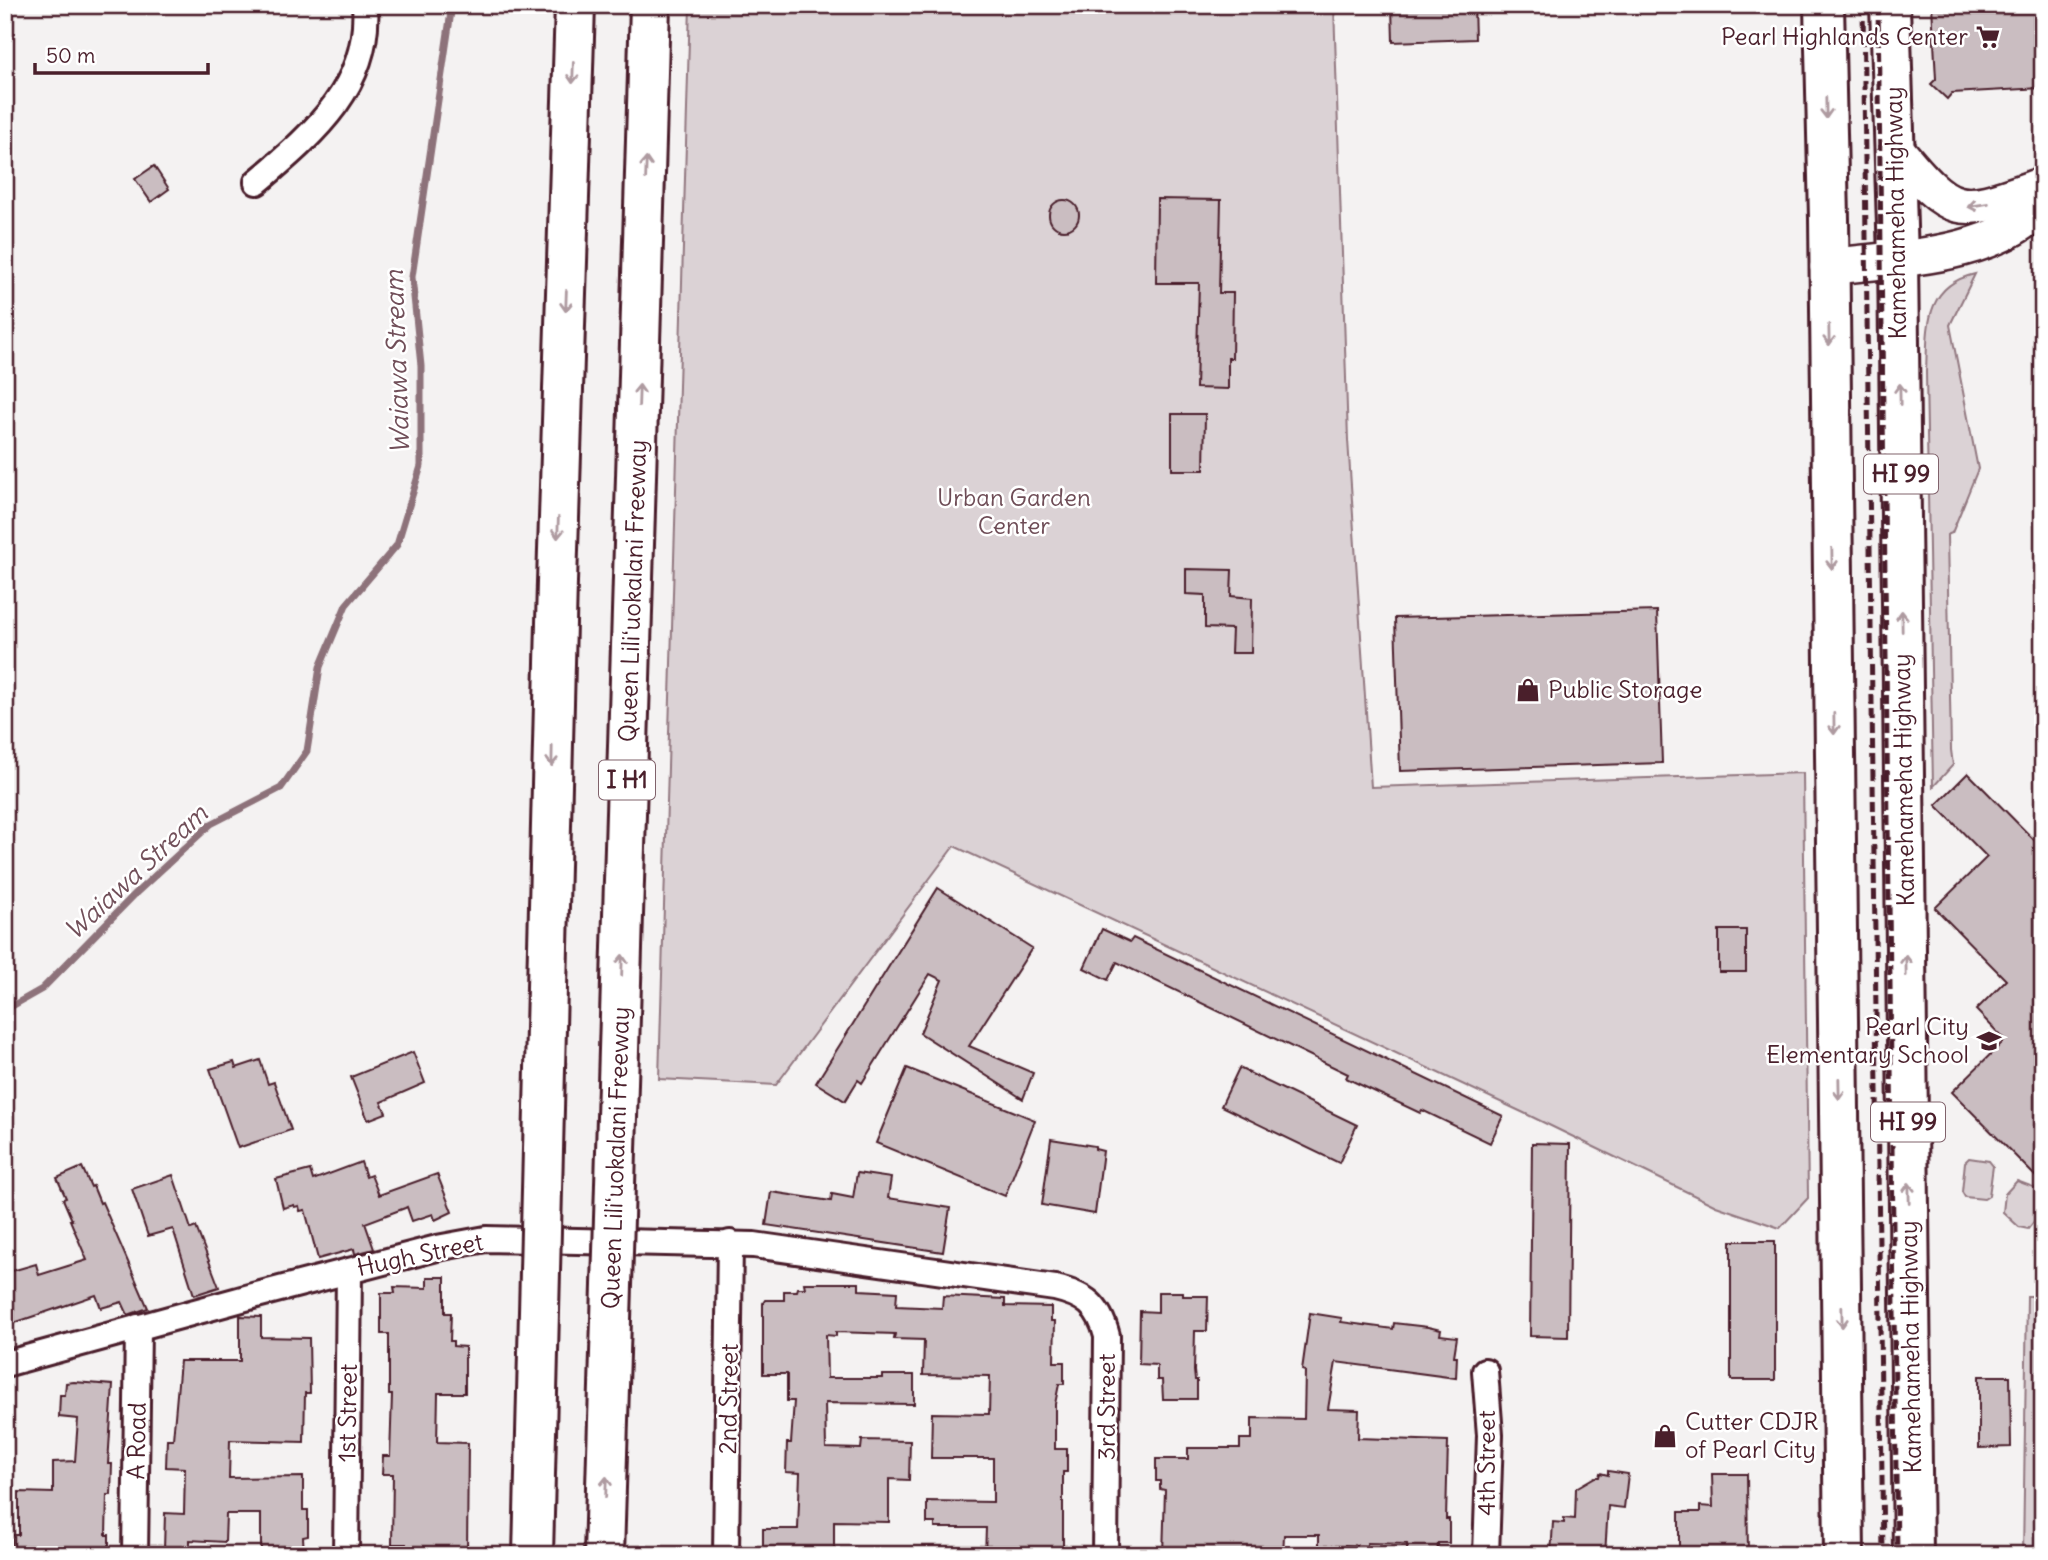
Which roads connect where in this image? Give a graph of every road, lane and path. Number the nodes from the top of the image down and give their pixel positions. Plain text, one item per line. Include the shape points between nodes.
1 (365, 5) edge
2 (575, 5) edge
3 (650, 5) edge
4 (1824, 5) edge
5 (1890, 5) edge
6 (1896, 149) junction
7 (257, 181) dead end
8 (2043, 185) edge
9 (2043, 204) edge
10 (1898, 258) junction
11 (1828, 267) junction
12 (730, 1243) junction
13 (349, 1271) junction
14 (1055, 1289) joint
15 (138, 1327) junction
16 (5, 1364) edge
17 (1485, 1371) dead end
18 (135, 1555) edge
19 (346, 1555) edge
20 (533, 1555) edge
21 (604, 1555) edge
22 (726, 1555) edge
23 (1105, 1555) edge
24 (1486, 1555) edge
25 (1844, 1555) edge
26 (1913, 1555) edge

1 - 7 street via 367,25 358,64 344,95 305,141
2 -> 20 main road, bridge
21 -> 3 main road, Queen Liliʻuokalani Freeway / I H1, bridge
4 -> 11 main road, HI 99
5 - 6 main road, Kamehameha Highway / HI 99
8 -> 6 main road via 1964,207 1948,202 1924,183
6 - 10 main road, Kamehameha Highway / HI 99
9 - 10 main road via 2014,229 1974,245
10 - 11 main road
26 -> 10 main road, Kamehameha Highway / HI 99
11 -> 25 main road, HI 99
12 - 13 street, Hugh Street via 486,1239
12 - 14 street, Hugh Street
12 - 22 street, 2nd Street
13 - 15 street, Hugh Street
13 - 19 street, 1st Street
14 - 23 street, 3rd Street via 1091,1303 1107,1336
15 - 16 street, Hugh Street
15 - 18 street, A Road
17 - 24 street, 4th Street via 1490,1435

